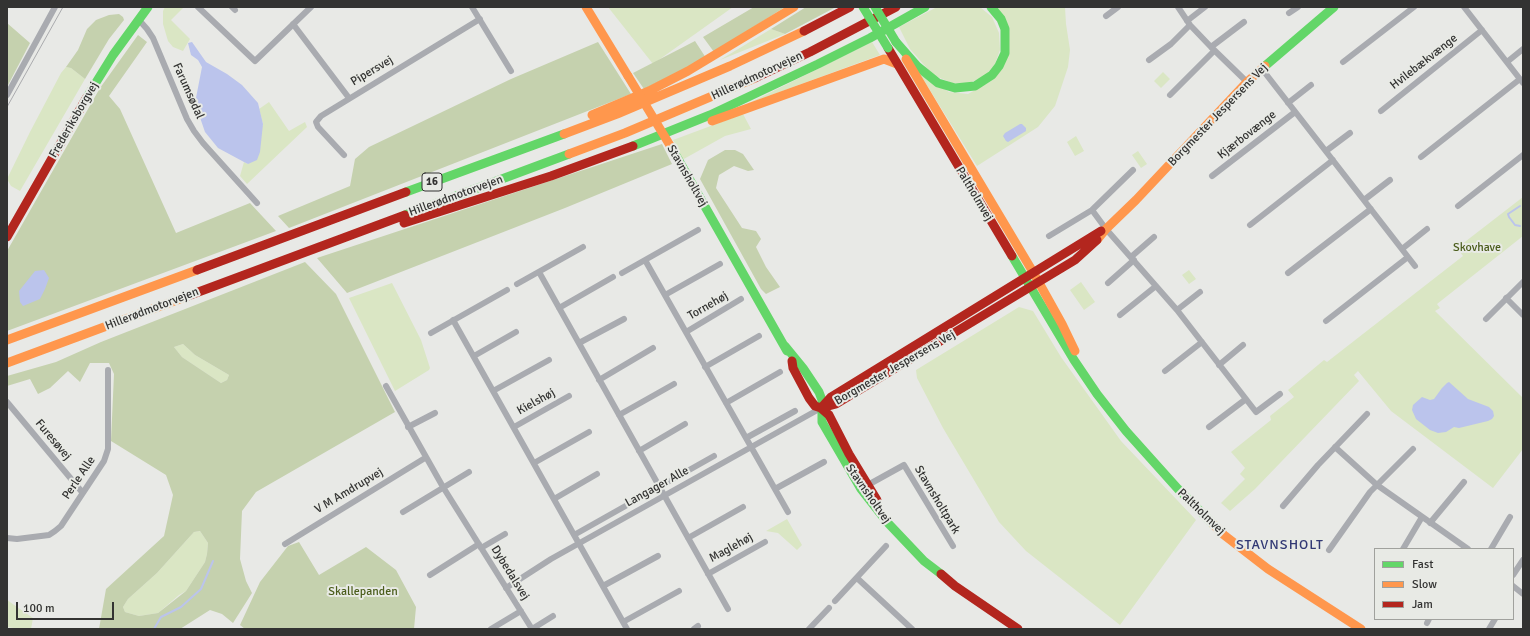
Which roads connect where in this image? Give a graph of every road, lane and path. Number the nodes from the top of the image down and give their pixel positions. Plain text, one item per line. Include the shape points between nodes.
1 (55, 7) edge
2 (148, 7) edge
3 (198, 7) edge
4 (311, 7) edge
5 (472, 7) edge
6 (586, 7) edge
7 (794, 7) edge
8 (850, 7) edge
9 (863, 7) edge
10 (875, 7) edge
11 (896, 7) edge
12 (925, 7) edge
13 (991, 7) edge
14 (1118, 7) edge
15 (1178, 7) edge
16 (1205, 7) edge
17 (1298, 7) edge
18 (1334, 7) edge
19 (1414, 7) edge
20 (1464, 7) edge
21 (1289, 14) dead end
22 (1106, 16) dead end
23 (480, 19) junction
24 (138, 20) junction
25 (1244, 22) dead end
26 (1189, 23) junction
27 (293, 24) junction
28 (1482, 30) junction
29 (896, 42) junction
30 (1212, 49) junction
31 (1523, 49) edge
32 (1149, 60) dead end
33 (1343, 62) dead end
34 (1507, 62) junction
35 (897, 64) junction
36 (1262, 69) junction
37 (511, 71) dead end
38 (1521, 81) edge
39 (1247, 82) junction
40 (1311, 85) dead end
41 (7, 95) edge
42 (1170, 95) dead end
43 (349, 98) junction
44 (1288, 103) junction
45 (1380, 111) dead end
46 (1295, 112) junction
47 (1350, 133) dead end
48 (956, 141) junction
49 (946, 147) junction
50 (1326, 152) junction
51 (613, 154) junction
52 (1523, 155) edge
53 (344, 156) dead end
54 (502, 156) junction
55 (1421, 157) dead end
56 (1332, 160) junction
57 (1133, 170) dead end
58 (1212, 176) dead end
59 (1390, 180) dead end
60 (1364, 200) junction
61 (257, 203) dead end
62 (1458, 206) dead end
63 (1371, 209) junction
64 (1092, 210) junction
65 (390, 221) junction
66 (1250, 225) dead end
67 (1106, 229) junction
68 (1427, 229) dead end
69 (698, 230) dead end
70 (1049, 236) dead end
71 (7, 237) edge
72 (1154, 237) dead end
73 (583, 247) dead end
74 (1402, 249) junction
75 (1408, 257) junction
76 (1133, 258) junction
77 (645, 260) junction
78 (720, 264) dead end
79 (1415, 266) dead end
80 (539, 272) junction
81 (1033, 272) junction
82 (622, 273) dead end
83 (1288, 273) dead end
84 (614, 277) dead end
85 (1024, 278) junction
86 (1039, 282) junction
87 (1523, 282) edge
88 (1108, 283) dead end
89 (517, 284) dead end
90 (1156, 286) junction
91 (1031, 288) junction
92 (507, 290) dead end
93 (1200, 292) dead end
94 (665, 295) junction
95 (1506, 298) junction
96 (741, 299) dead end
97 (559, 308) junction
98 (1177, 310) junction
99 (1120, 315) dead end
100 (1523, 315) edge
101 (624, 318) dead end
102 (1486, 319) dead end
103 (453, 320) junction
104 (1326, 321) dead end
105 (516, 332) dead end
106 (686, 332) junction
107 (431, 333) dead end
108 (760, 336) dead end
109 (7, 340) edge
110 (1202, 342) junction
111 (579, 344) junction
112 (785, 346) junction
113 (1243, 346) dead end
114 (653, 348) dead end
115 (474, 356) junction
116 (549, 360) dead end
117 (7, 363) edge
118 (1219, 365) junction
119 (705, 366) junction
120 (108, 370) dead end
121 (1165, 371) dead end
122 (780, 372) dead end
123 (599, 380) junction
124 (1088, 380) junction
125 (674, 384) dead end
126 (386, 386) dead end
127 (493, 391) junction
128 (1280, 394) dead end
129 (569, 396) dead end
130 (1246, 399) junction
131 (7, 402) edge
132 (726, 403) junction
133 (821, 408) junction
134 (795, 411) dead end
135 (435, 413) dead end
136 (1367, 414) dead end
137 (619, 415) junction
138 (685, 424) dead end
139 (408, 427) junction
140 (514, 427) junction
141 (1209, 428) dead end
142 (589, 432) dead end
143 (746, 438) junction
144 (1335, 447) junction
145 (751, 448) junction
146 (1413, 449) dead end
147 (640, 451) junction
148 (714, 456) dead end
149 (425, 458) junction
150 (824, 462) dead end
151 (534, 463) junction
152 (469, 472) dead end
153 (597, 474) dead end
154 (1464, 482) dead end
155 (1377, 485) junction
156 (443, 487) junction
157 (659, 487) junction
158 (864, 487) junction
159 (775, 489) junction
160 (82, 492) junction
161 (664, 496) junction
162 (554, 499) junction
163 (629, 504) dead end
164 (1283, 506) dead end
165 (743, 507) dead end
166 (403, 512) dead end
167 (788, 512) dead end
168 (1510, 516) dead end
169 (1422, 517) junction
170 (1430, 523) junction
171 (504, 534) dead end
172 (574, 535) junction
173 (7, 538) edge
174 (688, 538) junction
175 (765, 542) dead end
176 (285, 544) dead end
177 (579, 544) junction
178 (480, 546) junction
179 (886, 546) dead end
180 (953, 546) dead end
181 (1404, 548) edge
182 (1467, 548) edge
183 (1491, 548) edge
184 (1329, 550) dead end
185 (658, 556) dead end
186 (1523, 560) edge
187 (708, 574) junction
188 (1514, 574) edge
189 (430, 575) dead end
190 (857, 578) junction
191 (603, 586) junction
192 (506, 588) junction
193 (1514, 588) edge
194 (679, 591) dead end
195 (1523, 594) edge
196 (835, 601) dead end
197 (829, 608) dead end
198 (728, 609) dead end
199 (521, 611) junction
200 (553, 616) dead end
201 (1494, 620) edge
202 (623, 622) junction
203 (491, 629) edge
204 (532, 629) edge
205 (627, 629) edge
206 (809, 629) edge
207 (912, 629) edge
208 (1018, 629) edge
209 (1362, 629) edge
210 (1489, 629) edge

1 - 41 street
2 - 24 main road, Frederiksborgvej
3 - 27 street via 255,61
4 - 27 street
5 - 23 street
6 - 112 main road, Stavnsholtvej, bridge via 674,152
7 - 54 main road via 649,91 525,143
8 - 54 main road, Hillerødmotorvejen / 16 via 730,66 617,114
9 - 35 main road, Paltholmvej, bridge
10 - 29 main road, Paltholmvej, bridge
11 - 65 main road, Hillerødmotorvejen / 16 via 740,86 619,136
12 - 51 main road via 870,38 785,80
13 - 29 main road via 1005,29 1005,53 992,75 975,86 955,88 938,83 917,66
14 - 22 street
15 - 26 street
16 - 26 street
17 - 21 street
18 - 36 main road, Borgmester Jespersens Vej
19 - 33 street
20 - 28 street
23 - 37 street
23 - 43 street, Pipersvej
24 - 61 street, Farumsødal via 153,38 194,131
24 - 71 main road, Frederiksborgvej via 94,86
25 - 30 street
26 - 30 street
26 - 32 street via 1171,44
27 - 43 street
28 - 34 street
28 - 45 street, Hvilebækvænge
29 - 48 main road, Paltholmvej
30 - 39 street
30 - 42 street
31 - 34 street
34 - 38 street
35 - 49 main road, Paltholmvej
35 - 51 main road via 884,59 643,146
36 - 39 main road, Borgmester Jespersens Vej
36 - 44 street, Kjærbovænge
38 - 55 street
39 - 67 main road, Borgmester Jespersens Vej
40 - 44 street, Kjærbovænge
43 - 53 street, Pipersvej via 316,122
44 - 46 street, Kjærbovænge
46 - 50 street, Kjærbovænge
46 - 58 street, Kjærbovænge
47 - 50 street
48 - 49 street
48 - 81 main road, Paltholmvej
49 - 85 main road, Paltholmvej
50 - 56 street, Kjærbovænge
51 - 65 main road via 396,226
52 - 62 street
54 - 109 main road, Hillerødmotorvejen / 16
56 - 60 street, Kjærbovænge
56 - 66 street
57 - 64 street
59 - 60 street
60 - 63 street, Kjærbovænge
63 - 74 street, Kjærbovænge
63 - 83 street
64 - 67 street
64 - 70 street
65 - 117 main road, Hillerødmotorvejen / 16
67 - 76 street
67 - 81 main road, Borgmester Jespersens Vej
67 - 86 main road, Borgmester Jespersens Vej via 1093,245 1075,260
68 - 74 street
69 - 77 street
72 - 76 street
73 - 80 street
74 - 75 street, Kjærbovænge
75 - 79 street, Kjærbovænge
75 - 104 street
76 - 88 street
76 - 90 street
77 - 82 street
77 - 94 street, Tornehøj
78 - 94 street
80 - 89 street
80 - 97 street, Maglehøj
81 - 85 main road, Borgmester Jespersens Vej
81 - 86 main road, Paltholmvej
84 - 97 street
85 - 91 main road, Paltholmvej
85 - 133 main road, Borgmester Jespersens Vej via 831,396
86 - 91 main road, Borgmester Jespersens Vej
86 - 124 main road, Paltholmvej
87 - 95 street
90 - 98 street
90 - 99 street
91 - 124 main road, Paltholmvej
91 - 133 main road, Borgmester Jespersens Vej via 836,404
92 - 103 street
93 - 98 street
94 - 106 street, Tornehøj
95 - 100 street
95 - 102 street
96 - 106 street, Tornehøj
97 - 111 street, Maglehøj
98 - 110 street
101 - 111 street
103 - 107 street
103 - 115 street, Kielshøj
105 - 115 street
106 - 119 street, Tornehøj
108 - 119 street
110 - 118 street
110 - 121 street
111 - 123 street, Maglehøj
112 - 133 main road, Stavnsholtvej via 819,392
112 - 133 main road, Stavnsholtvej via 809,398 815,406
113 - 118 street
114 - 123 street
115 - 127 street, Kielshøj
116 - 127 street
118 - 130 street
119 - 132 street, Tornehøj
120 - 160 street, Perle Alle via 108,449 104,461
122 - 132 street
123 - 137 street, Maglehøj
124 - 209 main road, Paltholmvej via 1149,459 1224,534 1268,569
125 - 137 street
126 - 139 street, Dybedalsvej
127 - 140 street, Kielshøj
128 - 130 street via 1256,412
129 - 140 street, Kielshøj
130 - 141 street
131 - 160 street, Furesøvej
132 - 143 street, Tornehøj
133 - 145 street, Langager Alle
133 - 158 main road, Stavnsholtvej via 829,415
134 - 143 street
135 - 139 street
136 - 144 street
137 - 147 street, Maglehøj
138 - 147 street
139 - 149 street, Dybedalsvej
140 - 151 street, Kielshøj
142 - 151 street
143 - 145 street, Tornehøj
144 - 155 street
144 - 164 street
145 - 159 street, Tornehøj
145 - 161 street, Langager Alle
146 - 155 street
147 - 157 street, Maglehøj
148 - 157 street
149 - 156 street, Dybedalsvej
149 - 176 street, V M Amdrupvej
150 - 159 street
151 - 162 street, Kielshøj
152 - 156 street
153 - 162 street
154 - 170 street
155 - 169 street
155 - 184 street
156 - 166 street
156 - 178 street, Dybedalsvej
157 - 161 street, Maglehøj
158 - 180 street, Stavnsholtpark via 904,465
158 - 208 main road, Stavnsholtvej via 934,568 955,586
159 - 167 street, Tornehøj
160 - 173 street, Perle Alle via 60,526 49,535
161 - 174 street, Maglehøj
161 - 177 street, Langager Alle
162 - 172 street, Kielshøj
163 - 172 street
165 - 174 street
168 - 183 street
169 - 170 street
169 - 181 street
170 - 182 street
171 - 178 street, Dybedalsvej
172 - 177 street, Kielshøj
174 - 187 street, Maglehøj
175 - 187 street, Maglehøj
177 - 191 street, Kielshøj
177 - 192 street, Langager Alle
178 - 189 street, Dybedalsvej
178 - 192 street, Dybedalsvej
179 - 190 street
185 - 191 street
186 - 188 street
187 - 198 street, Maglehøj
190 - 196 street
190 - 207 street
191 - 202 street, Kielshøj
192 - 199 street, Dybedalsvej
193 - 195 street
194 - 202 street
197 - 206 street
199 - 203 street, Dybedalsvej
199 - 204 street, Dybedalsvej
200 - 204 street, Dybedalsvej
201 - 210 street
202 - 205 street, Kielshøj

